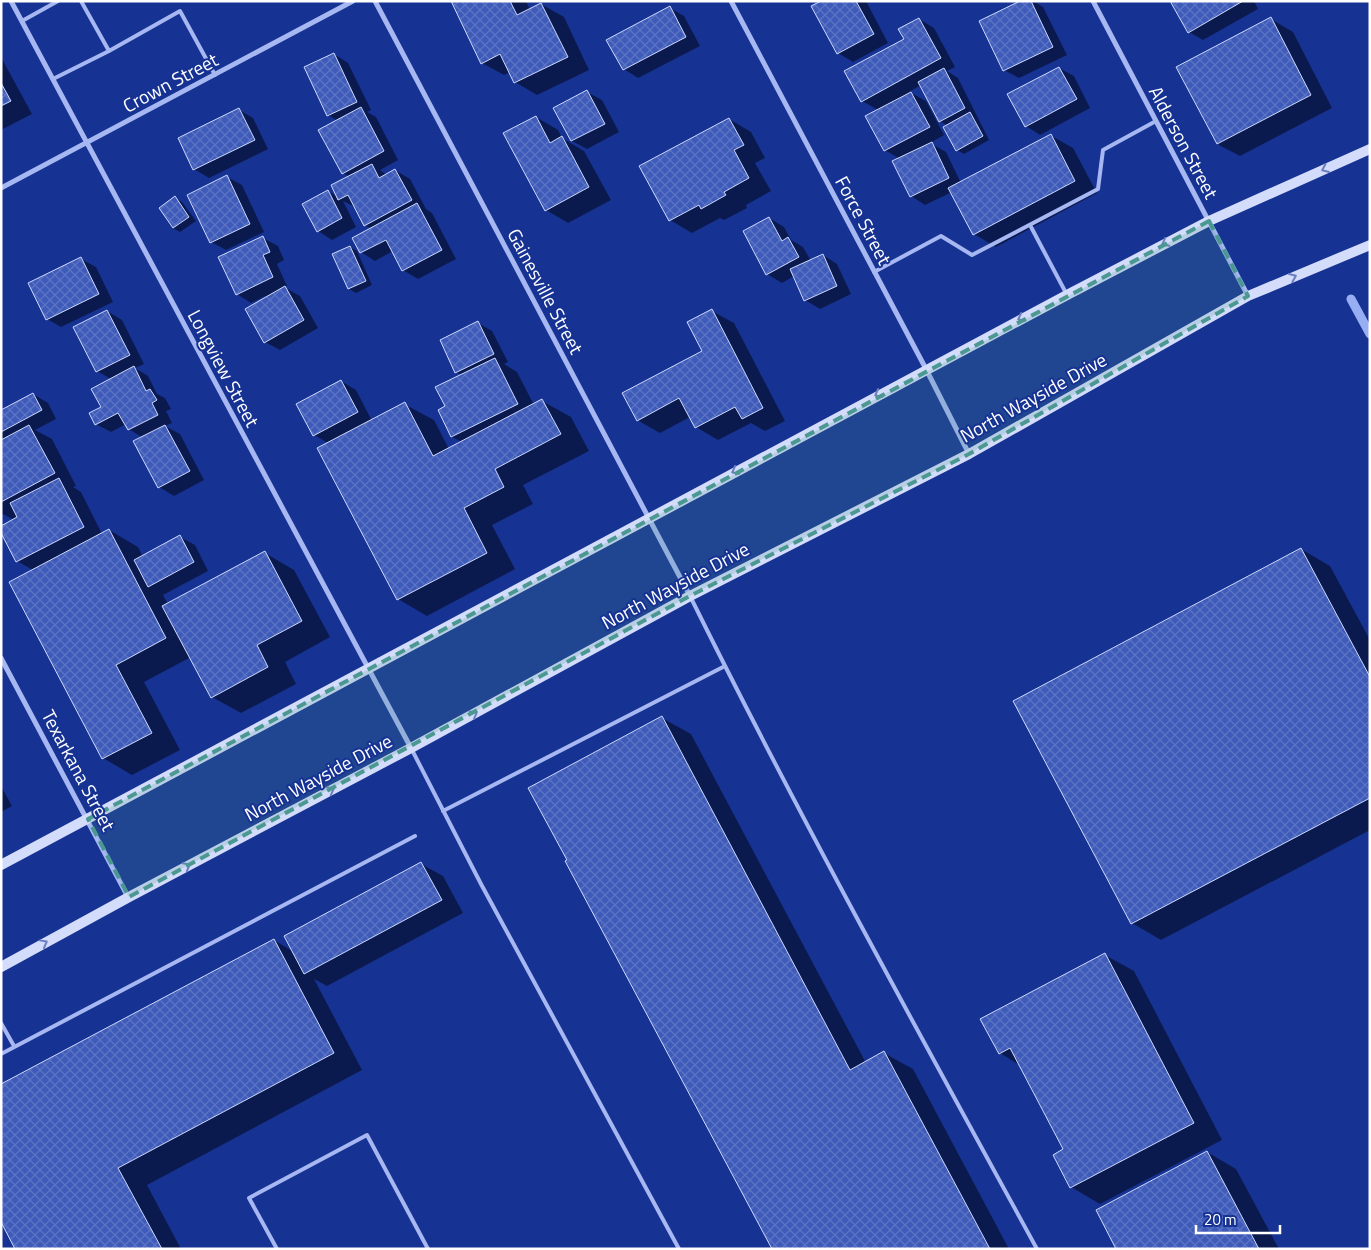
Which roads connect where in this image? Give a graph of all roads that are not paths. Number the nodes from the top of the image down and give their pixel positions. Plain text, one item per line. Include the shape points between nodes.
1 (11, 1) edge
2 (58, 1) edge
3 (81, 1) edge
4 (353, 1) edge
5 (375, 1) edge
6 (731, 1) edge
7 (1093, 1) edge
8 (22, 21) junction
9 (109, 51) junction
10 (215, 75) junction
11 (53, 80) junction
12 (1156, 121) junction
13 (87, 143) junction
14 (1370, 149) edge
15 (1, 188) edge
16 (1209, 221) junction
17 (1030, 225) junction
18 (1370, 245) edge
19 (874, 272) junction
20 (1067, 294) junction
21 (1248, 296) junction
22 (926, 369) junction
23 (969, 454) junction
24 (649, 517) junction
25 (690, 596) junction
26 (1, 658) edge
27 (725, 666) junction
28 (368, 668) junction
29 (411, 748) junction
30 (443, 810) junction
31 (88, 818) junction
32 (414, 836) dead end
33 (1, 865) edge
34 (129, 897) junction
35 (1, 967) edge
36 (1, 1023) edge
37 (14, 1046) junction
38 (1, 1054) edge
39 (277, 1249) edge
40 (428, 1249) edge
41 (679, 1249) edge
42 (1037, 1249) edge

1 - 8 street, Longview Street
2 - 8 lane
3 - 9 lane
4 - 10 street, Crown Street
5 - 24 street, Gainesville Street
6 - 19 street, Force Street
7 - 12 street, Alderson Street
8 - 11 street, Longview Street
9 - 10 lane via 180,11
9 - 11 lane
10 - 13 street, Crown Street
11 - 13 street, Longview Street
12 - 16 street, Alderson Street
12 - 17 lane via 1103,150 1098,189
13 - 15 street, Crown Street
13 - 28 street, Longview Street
14 -> 16 main road
16 -> 20 main road
16 - 21 street, Alderson Street
17 - 19 lane via 972,255 941,236
17 - 20 lane
21 -> 18 main road, North Wayside Drive
19 - 22 street, Force Street
20 -> 22 main road
21 - 23 main road, North Wayside Drive
22 - 23 street, Force Street
22 -> 24 main road
23 - 25 main road, North Wayside Drive
24 - 25 street, Gainesville Street
24 - 28 main road
25 - 27 lane
29 -> 25 main road, North Wayside Drive
26 - 31 street, Texarkana Street
27 - 30 lane
27 - 42 lane
28 - 29 street, Longview Street
28 - 31 main road
29 - 30 lane
34 -> 29 main road, North Wayside Drive
30 - 41 lane
31 - 33 main road
31 - 34 street, Texarkana Street
32 - 37 lane
35 -> 34 main road, North Wayside Drive
36 - 37 lane
37 - 38 lane
39 - 40 lane via 250,1198 367,1135

